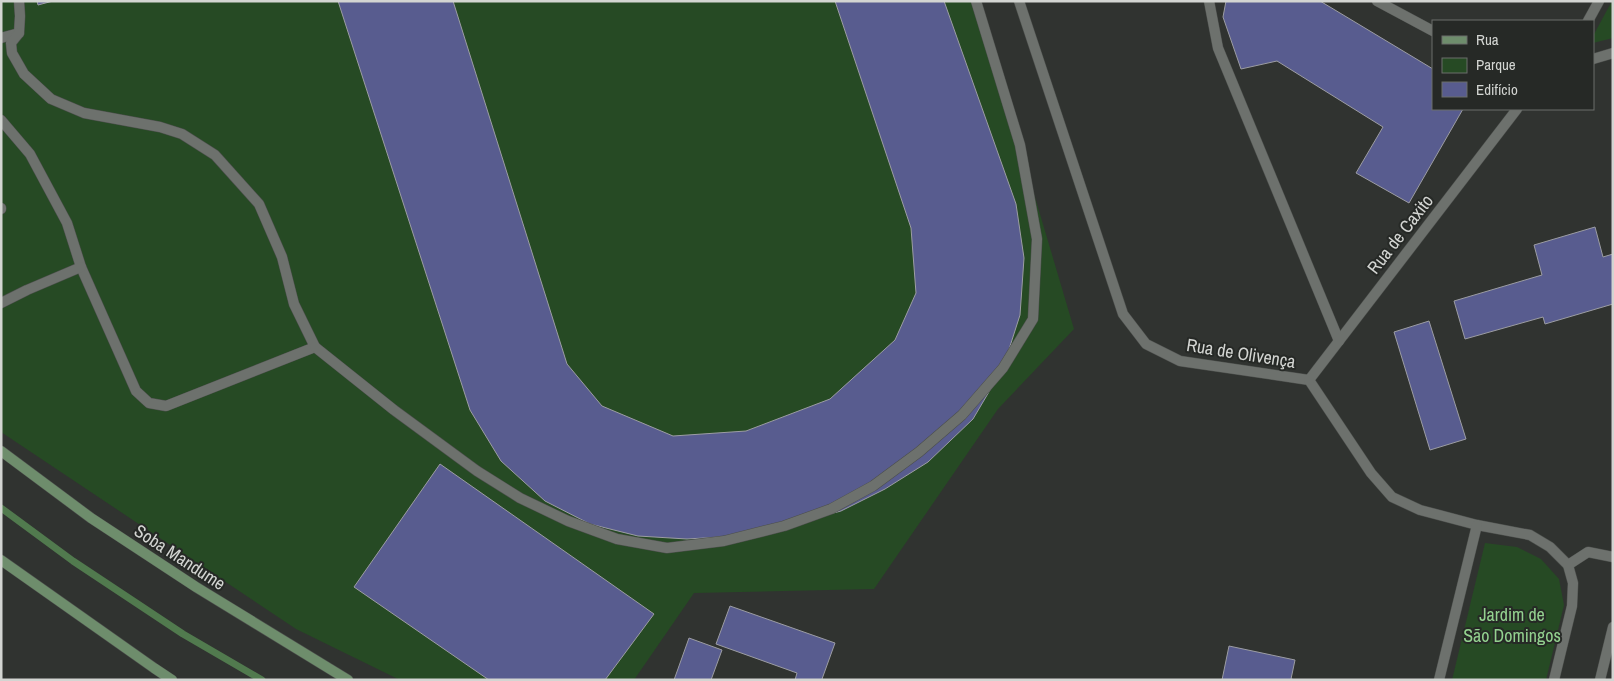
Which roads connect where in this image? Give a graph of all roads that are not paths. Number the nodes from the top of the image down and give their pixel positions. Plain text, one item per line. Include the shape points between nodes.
1 (19, 1) edge
2 (976, 1) edge
3 (1019, 1) edge
4 (1209, 1) edge
5 (1376, 1) edge
6 (1599, 1) edge
7 (1589, 20) edge
8 (1432, 30) edge
9 (19, 33) junction
10 (1, 38) edge
11 (1613, 53) edge
12 (1594, 59) edge
13 (1516, 110) edge
14 (1, 120) edge
15 (80, 267) junction
16 (1, 303) edge
17 (1338, 341) junction
18 (315, 347) junction
19 (1309, 380) junction
20 (1, 452) edge
21 (1477, 525) junction
22 (1613, 557) edge
23 (1, 560) edge
24 (1568, 565) junction
25 (1613, 627) edge
26 (333, 676) edge
27 (172, 680) edge
28 (348, 680) edge
29 (1439, 680) edge
30 (1554, 680) edge
31 (1600, 680) edge

1 - 9 street
2 - 18 street via 1020,145 1037,239 1033,319 1003,368 962,415 880,480 831,509 784,526 724,541 667,548 617,539 520,498 394,410
3 - 19 street, Rua de Olivença via 1129,322 1146,344 1180,361
4 - 17 street via 1218,48
5 - 8 street
6 - 7 street
9 - 10 street
9 - 18 street via 12,43 12,54 24,74 51,99 84,113 182,134 215,155 259,204 282,257 294,304
11 - 12 street
13 - 17 street, Rua de Caxito
14 - 15 street via 30,154 52,194 67,223
15 - 16 street
15 - 18 street via 136,391 149,402 166,406
17 - 19 street, Rua de Caxito
19 - 21 street, Rua de Olivença via 1371,473 1392,497 1420,510
20 - 26 main road, Soba Mandume via 90,518
21 - 24 street, Rua de Olivença via 1530,535 1550,547
21 - 29 street
22 - 24 street via 1588,552
23 - 27 main road
24 - 30 street via 1573,583 1572,606
25 - 31 street
26 - 28 main road, Soba Mandume

